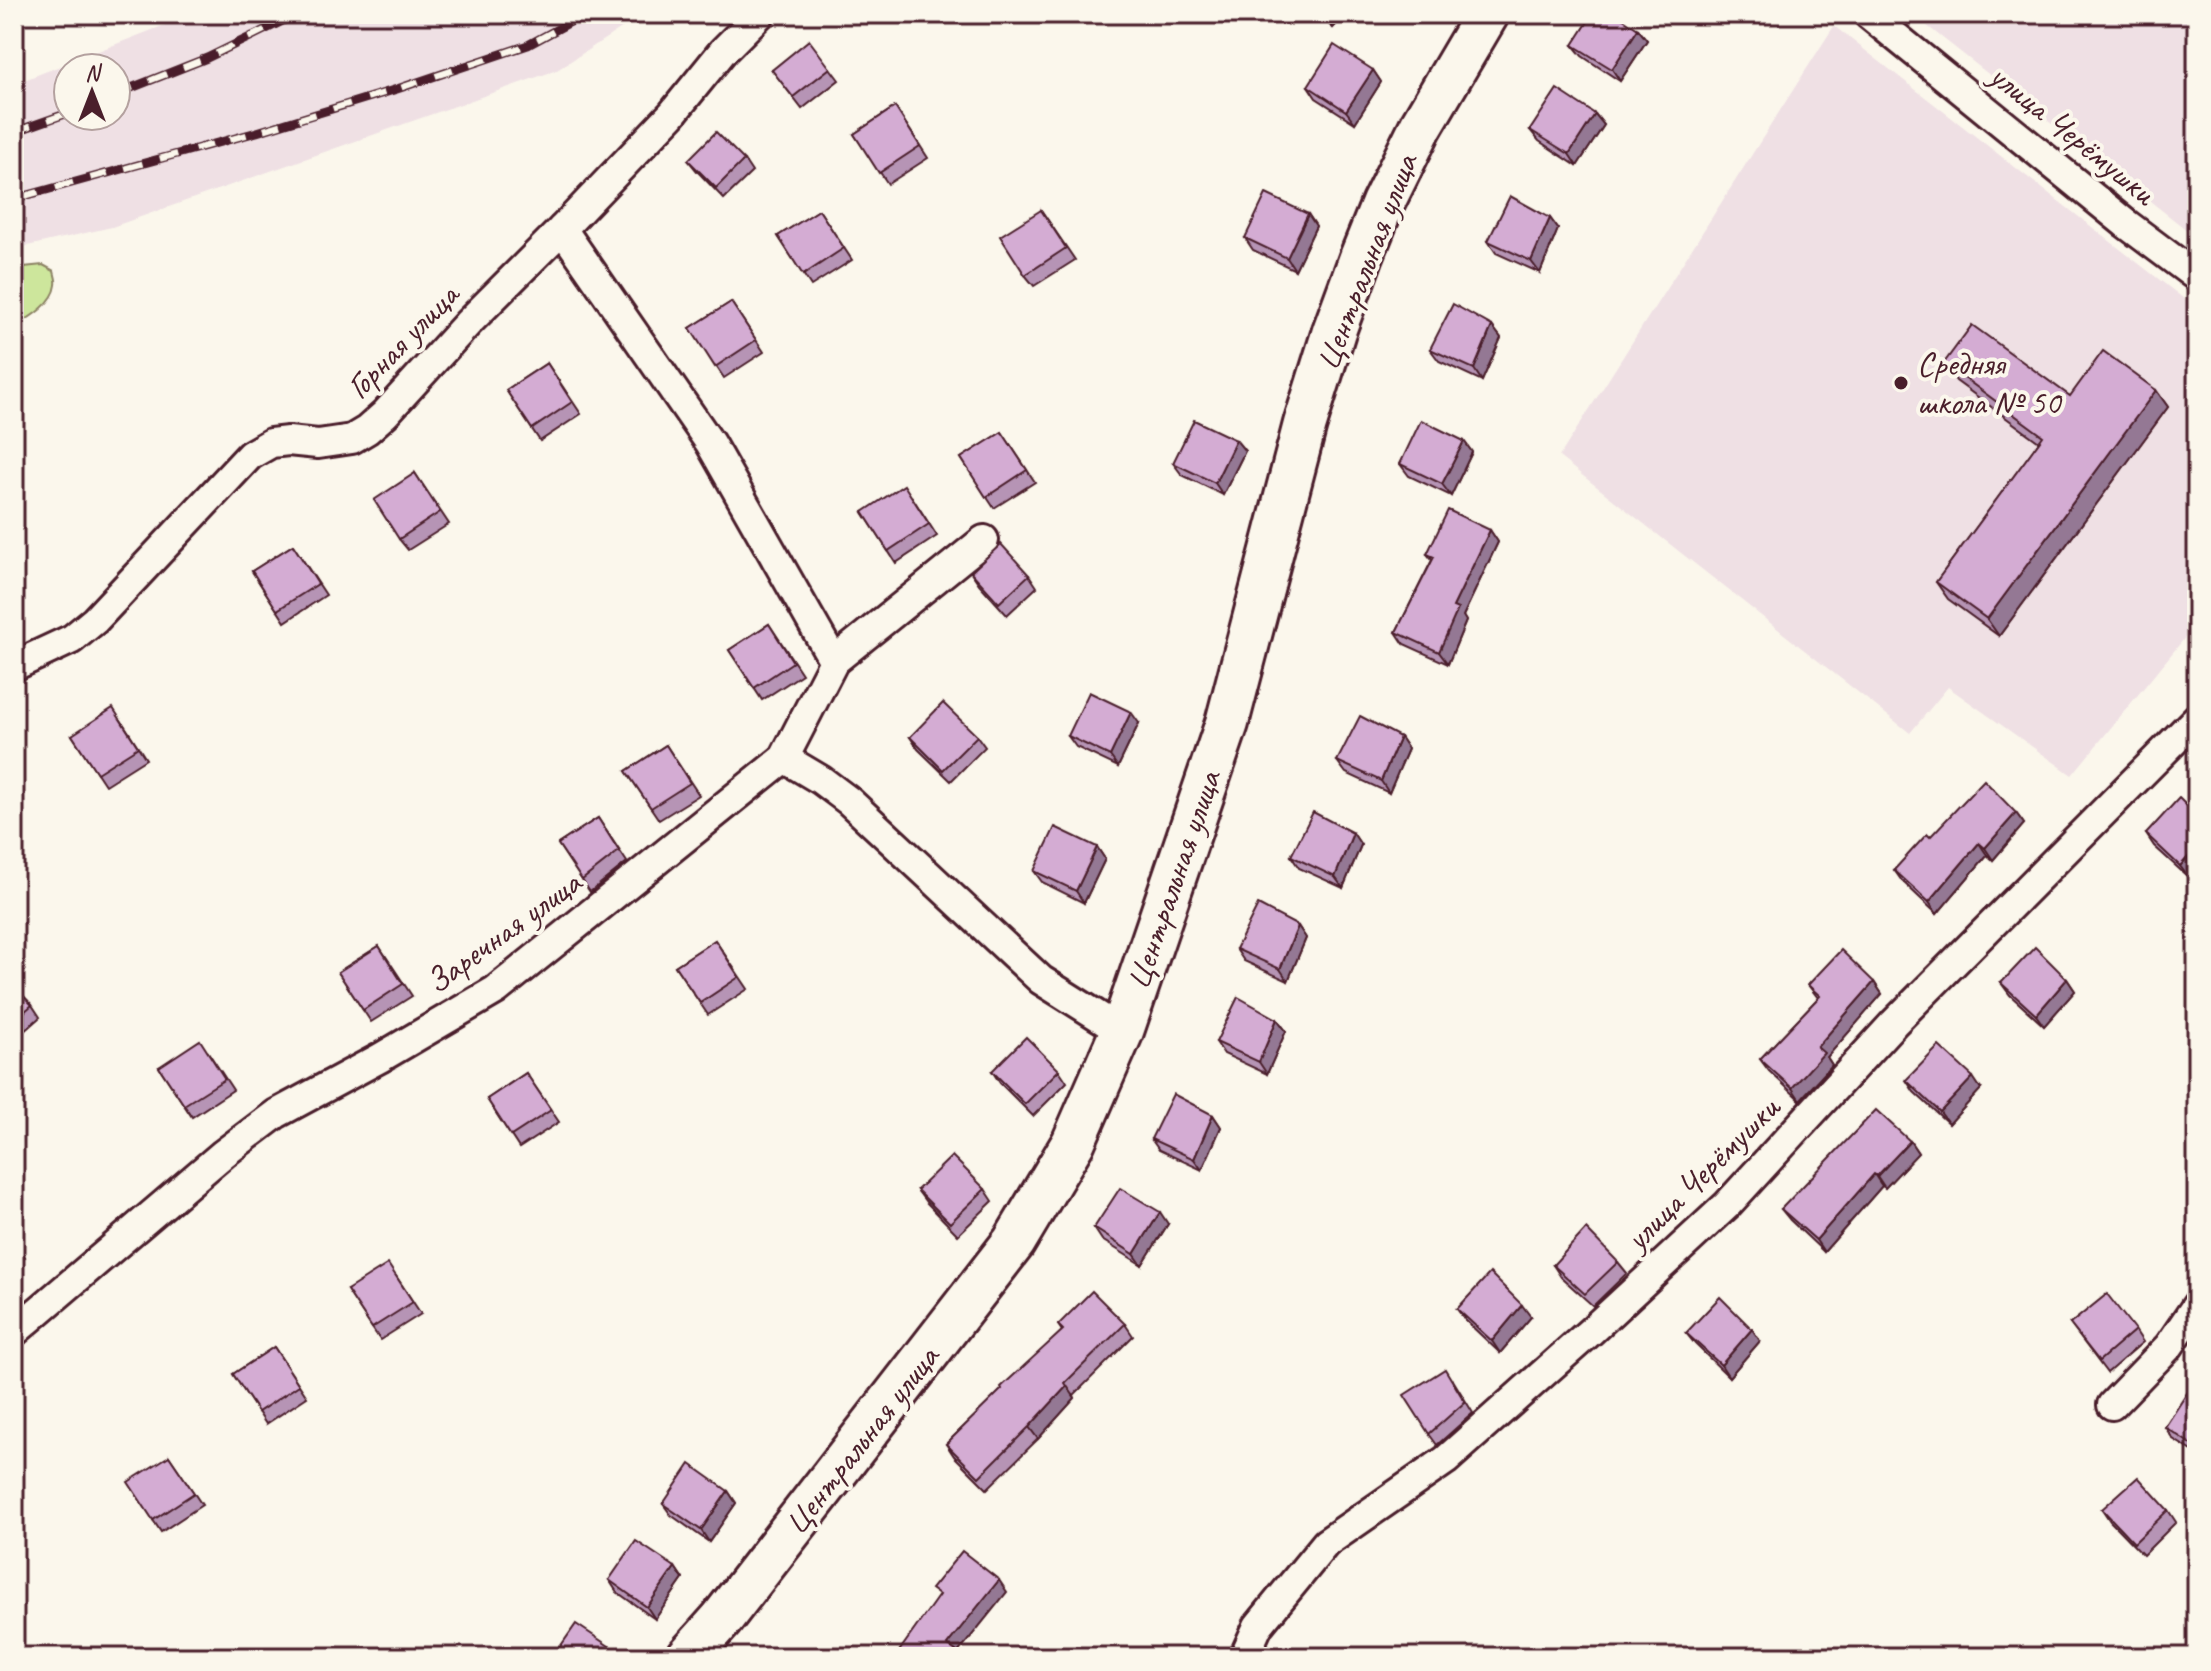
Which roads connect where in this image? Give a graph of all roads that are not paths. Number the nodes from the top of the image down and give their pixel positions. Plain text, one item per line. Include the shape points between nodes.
1 (760, 14) edge
2 (1487, 14) edge
3 (1868, 14) edge
4 (562, 229) junction
5 (2197, 277) edge
6 (984, 540) dead end
7 (834, 661) junction
8 (14, 666) edge
9 (2197, 718) edge
10 (784, 758) junction
11 (1122, 1031) junction
12 (2197, 1305) edge
13 (14, 1332) edge
14 (2112, 1405) dead end
15 (688, 1657) edge
16 (1244, 1657) edge

1 - 4 street, Горная улица
2 - 11 street, Центральная улица via 1383,203 1343,306 1305,424 1227,723
3 - 5 street, улица Черёмушки
4 - 7 street via 710,443
4 - 8 street, Горная улица via 367,430 352,439 318,444 271,443 250,455 95,620 72,639
6 - 7 street, Заречная улица
7 - 10 street, Заречная улица
9 - 16 street, улица Черёмушки via 1894,1023 1727,1205 1446,1460 1326,1543 1258,1626
10 - 11 street via 849,801 1041,980
10 - 13 street, Заречная улица via 496,990 276,1114
11 - 15 street, Центральная улица via 1073,1143 1014,1242
12 - 14 street via 2169,1346

